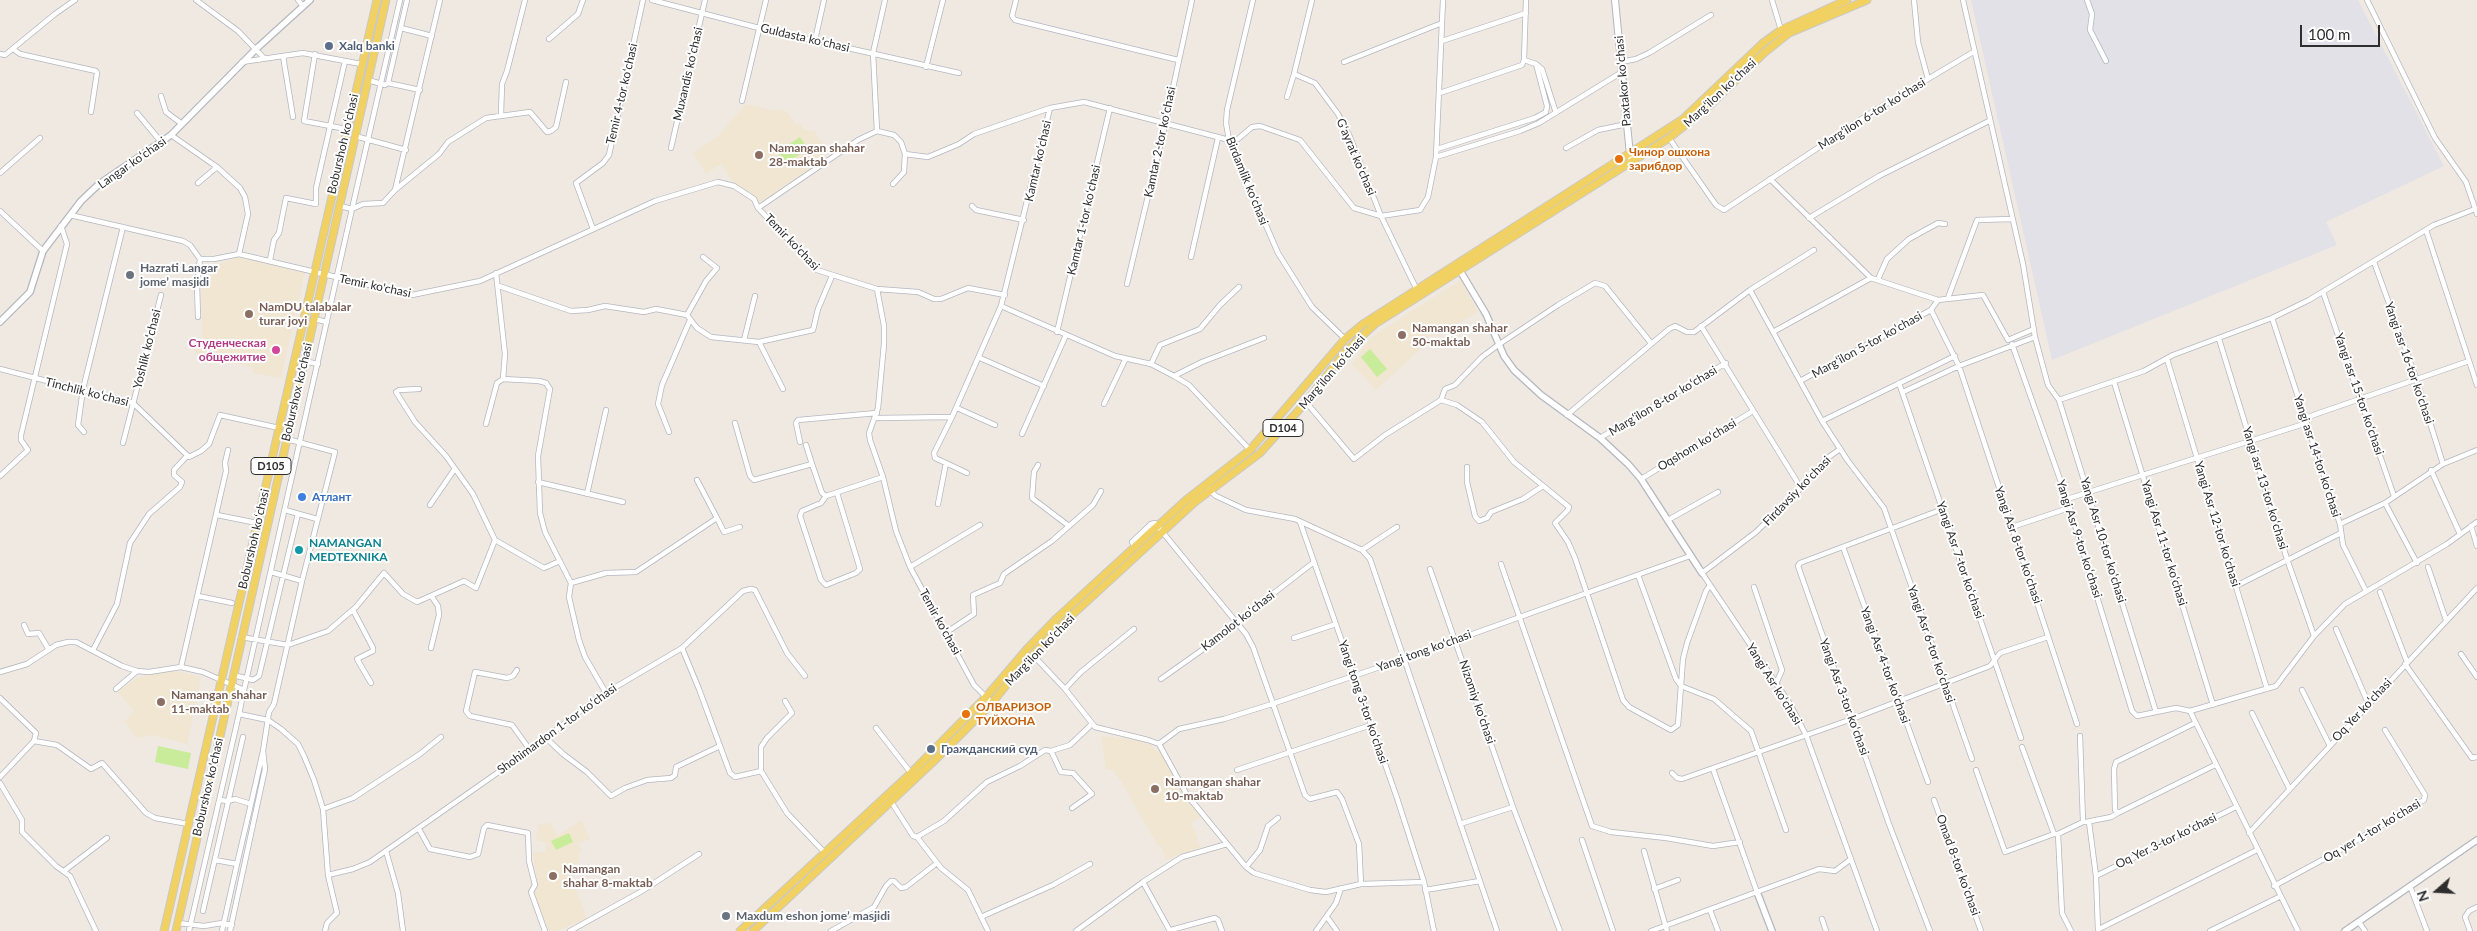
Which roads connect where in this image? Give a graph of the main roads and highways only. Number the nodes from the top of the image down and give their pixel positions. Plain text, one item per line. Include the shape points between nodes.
1 (377, 0) edge
2 (386, 0) edge
3 (1615, 0) edge
4 (1847, 0) edge
5 (1866, 0) edge
6 (1631, 158) junction
7 (989, 700) junction
8 (762, 928) edge
9 (164, 931) edge
10 (176, 931) edge
11 (740, 931) edge
12 (753, 931) edge

1 - 9 main road, Boburshoh koʻchasi / D105
2 - 10 main road, Boburshox ko'chasi / D105
3 - 6 main road, Paxtakor koʻchasi
4 - 6 main road, Margʻilon koʻchasi / D104 via 1781,30 1683,119
5 - 6 main road, Margʻilon koʻchasi / D104 via 1789,33 1669,138
6 - 7 main road, Margʻilon koʻchasi / D104 via 1375,324 1346,351 1260,453 1209,490 1059,628
6 - 7 main road, Margʻilon koʻchasi / D104 via 1416,288 1345,339 1250,450 1202,486 1042,633
7 - 8 main road, Margʻilon koʻchasi / D104 via 892,803
7 - 11 main road, Margʻilon koʻchasi / D104
8 - 12 main road, Margʻilon koʻchasi / D104

